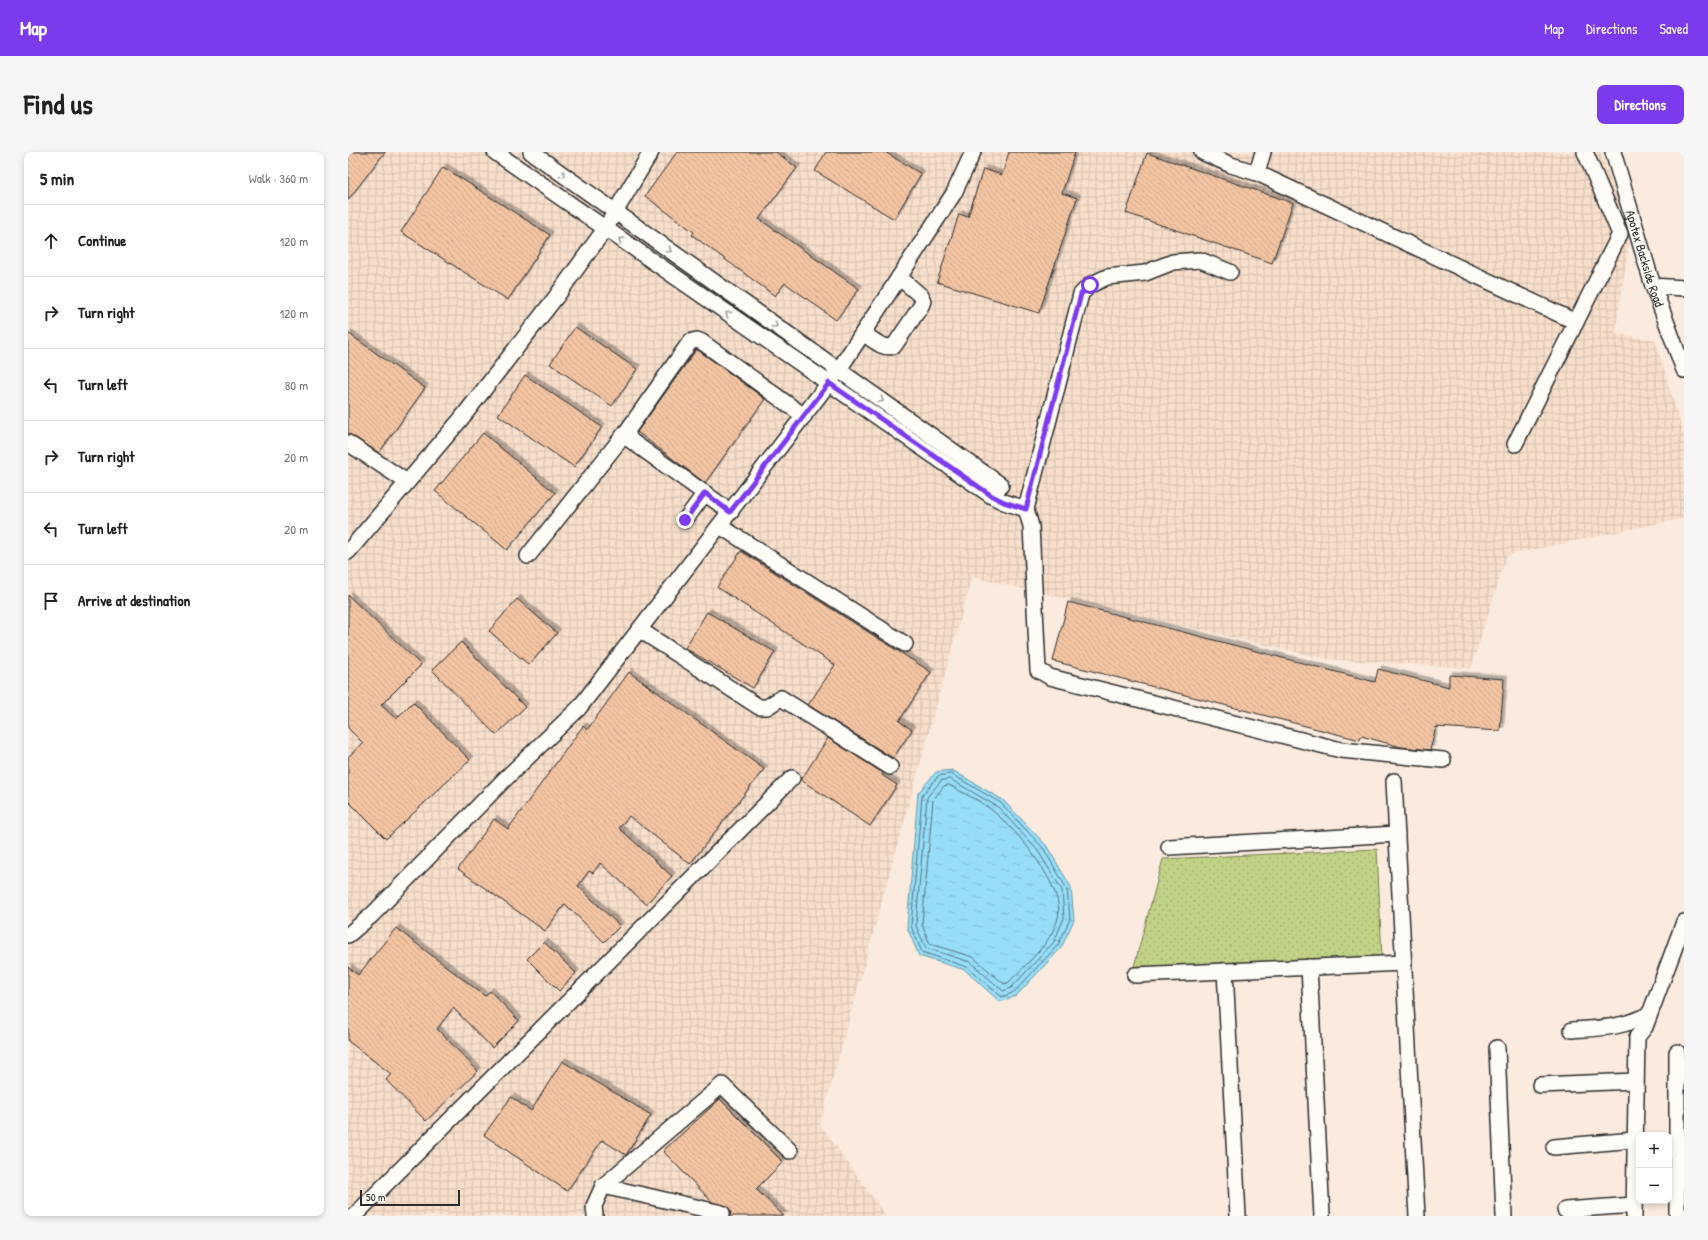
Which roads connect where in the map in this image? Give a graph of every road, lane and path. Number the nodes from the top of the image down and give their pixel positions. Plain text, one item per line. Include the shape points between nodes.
1 (495, 152) edge
2 (531, 152) edge
3 (651, 152) edge
4 (973, 152) edge
5 (1202, 152) edge
6 (1263, 152) edge
7 (1585, 152) edge
8 (1613, 152) edge
9 (1257, 173) junction
10 (614, 211) junction
11 (605, 229) junction
12 (1230, 272) dead end
13 (899, 277) junction
14 (1653, 286) junction
15 (1684, 288) edge
16 (1576, 322) junction
17 (863, 333) junction
18 (1683, 366) edge
19 (838, 371) junction
20 (829, 383) junction
21 (804, 416) junction
22 (627, 431) junction
23 (348, 443) edge
24 (1515, 444) dead end
25 (407, 482) junction
26 (997, 490) junction
27 (705, 493) junction
28 (1026, 509) junction
29 (730, 512) junction
30 (685, 520) dead end
31 (720, 526) junction
32 (348, 552) edge
33 (528, 556) dead end
34 (640, 630) junction
35 (905, 644) dead end
36 (1443, 760) dead end
37 (890, 767) dead end
38 (792, 778) dead end
39 (1394, 781) dead end
40 (1397, 834) junction
41 (1169, 847) dead end
42 (1684, 922) edge
43 (348, 935) edge
44 (1404, 963) junction
45 (1309, 967) junction
46 (1225, 971) junction
47 (1135, 975) dead end
48 (1650, 1014) junction
49 (1572, 1030) dead end
50 (1497, 1048) dead end
51 (1677, 1052) dead end
52 (1636, 1081) junction
53 (1540, 1085) dead end
54 (1681, 1109) edge
55 (1634, 1140) junction
56 (1554, 1147) dead end
57 (790, 1151) dead end
58 (603, 1186) junction
59 (1565, 1210) dead end
60 (1634, 1211) edge
61 (722, 1213) dead end
62 (354, 1216) edge
63 (595, 1216) edge
64 (1238, 1216) edge
65 (1322, 1216) edge
66 (1417, 1216) edge
67 (1504, 1216) edge
68 (1677, 1216) edge

1 - 11 street
2 -> 10 street
3 - 10 street
4 - 13 street via 954,193
5 - 9 street
6 - 9 street
7 - 16 street via 1620,234
8 - 14 street, Apotex Backside Road
9 - 16 street
10 - 11 street
10 -> 19 street
20 -> 11 street
11 - 25 street via 537,322 461,419
12 - 28 street via 1200,260 1173,262 1145,273 1107,277 1090,285 1081,294
13 - 17 street
13 - 17 street via 922,296 921,306 894,346 883,346
14 - 15 street
14 - 18 street, Apotex Backside Road
16 - 24 street
17 - 19 street
19 - 20 street
19 -> 26 street
20 - 21 street
20 - 26 street
21 - 22 street via 702,342 693,340
21 - 29 street
22 - 27 street via 630,440
22 - 33 street
23 - 25 street
25 - 32 street
26 - 28 street via 1004,502
27 - 29 street
27 - 30 street
28 - 36 street via 1031,526 1038,670 1050,677 1341,750
29 - 31 street
31 - 34 street
31 - 35 street
34 - 37 street via 759,707 768,707 781,698
34 - 43 street via 580,708 504,780 372,915
38 - 62 street
39 - 40 street
40 - 41 street
40 - 44 street
42 - 48 street
44 - 45 street
44 - 66 street
45 - 46 street
45 - 65 street
46 - 47 street
46 - 64 street
48 - 49 street via 1634,1022 1607,1028
48 - 52 street via 1645,1027 1637,1037
50 - 67 street
51 - 54 street
52 - 53 street
52 - 55 street
54 - 68 street
55 - 56 street
55 - 60 street
57 - 58 street via 722,1085
58 - 61 street
58 - 63 street via 594,1206
59 - 60 street

